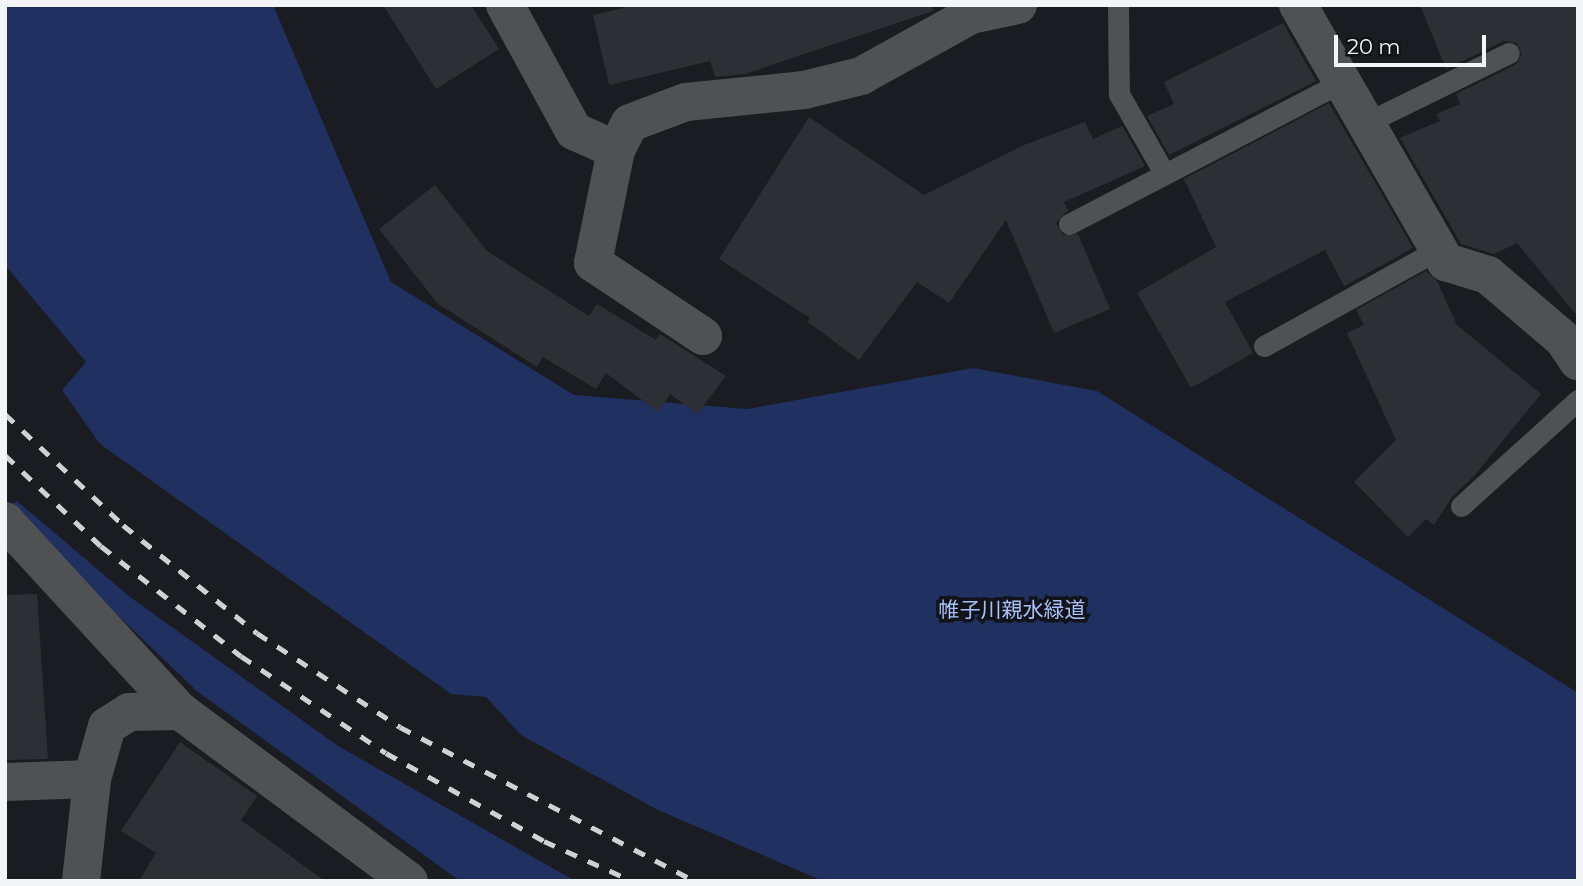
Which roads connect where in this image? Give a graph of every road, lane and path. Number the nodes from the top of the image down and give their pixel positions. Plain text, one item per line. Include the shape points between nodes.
1 (505, 5) edge
2 (1018, 5) edge
3 (1118, 5) edge
4 (1298, 5) edge
5 (1508, 52) dead end
6 (1342, 82) junction
7 (1366, 123) junction
8 (615, 150) junction
9 (1164, 173) junction
10 (1069, 224) dead end
11 (1439, 249) junction
12 (703, 336) dead end
13 (1264, 346) dead end
14 (1578, 361) edge
15 (1578, 400) edge
16 (1461, 506) dead end
17 (5, 521) edge
18 (180, 710) junction
19 (92, 779) junction
20 (5, 782) edge
21 (81, 881) edge
22 (409, 881) edge

1 - 8 street via 574,131
2 - 8 street via 971,15 861,76 804,90 685,102 630,123
3 - 9 lane via 1119,94
4 - 6 street
5 - 7 lane
6 - 7 street
6 - 9 lane
7 - 11 street
8 - 12 street via 593,262
9 - 10 lane
11 - 13 lane
11 - 14 street via 1446,262 1488,275 1519,299 1563,339
15 - 16 lane
17 - 18 street
18 - 19 street via 129,712 107,726
18 - 22 street
19 - 20 street
19 - 21 street

